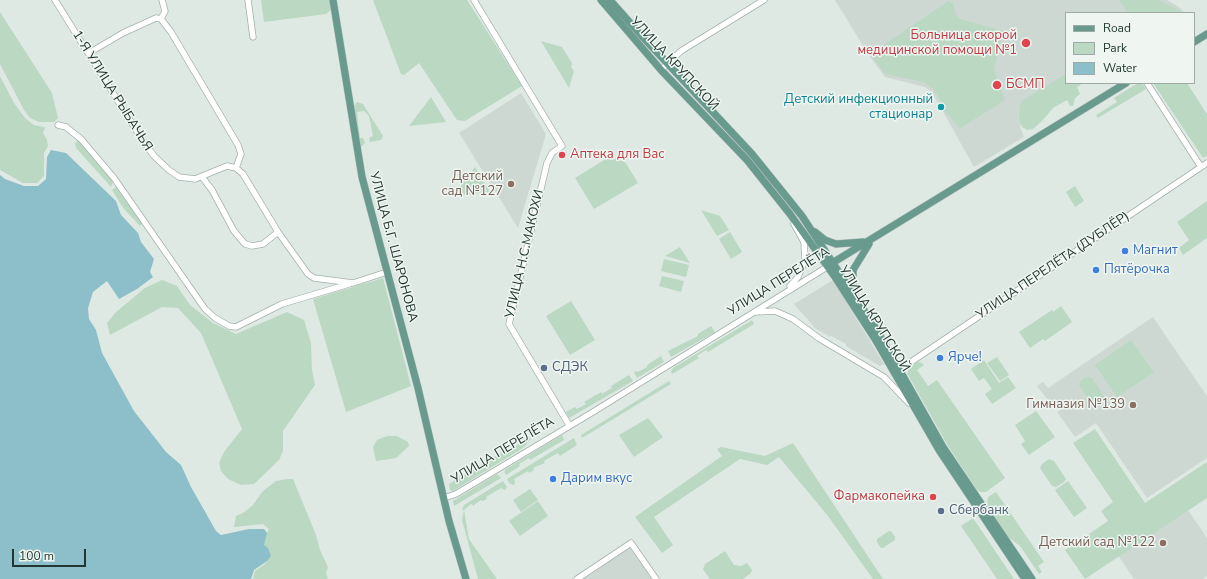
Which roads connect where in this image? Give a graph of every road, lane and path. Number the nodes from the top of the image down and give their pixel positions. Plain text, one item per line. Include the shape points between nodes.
1 (55, 0) edge
2 (162, 0) edge
3 (248, 0) edge
4 (333, 0) edge
5 (474, 0) edge
6 (601, 0) edge
7 (610, 0) edge
8 (764, 0) edge
9 (161, 19) junction
10 (1207, 34) edge
11 (253, 37) dead end
12 (1195, 41) edge
13 (89, 53) junction
14 (667, 63) junction
15 (661, 70) junction
16 (1124, 84) edge
17 (1148, 84) edge
18 (58, 125) dead end
19 (1207, 163) edge
20 (1201, 167) junction
21 (236, 168) junction
22 (202, 177) junction
23 (790, 214) junction
24 (811, 229) junction
25 (278, 232) junction
26 (873, 239) junction
27 (833, 263) junction
28 (827, 267) junction
29 (387, 272) junction
30 (353, 283) junction
31 (782, 293) junction
32 (857, 300) junction
33 (752, 313) junction
34 (899, 370) junction
35 (918, 416) junction
36 (569, 425) junction
37 (444, 498) junction
38 (466, 579) edge
39 (577, 579) edge
40 (656, 579) edge
41 (1025, 579) edge
42 (1032, 579) edge

1 - 13 street, 1-Я УЛИЦА РЫБАЧЬЯ
2 - 9 street via 166,11
3 - 11 street
4 - 29 main road, УЛИЦА Б.Г. ШАРОНОВА via 359,164
5 - 36 street, УЛИЦА Н.С.МАКОХИ via 562,146 552,153 547,163 509,324
6 - 15 main road, УЛИЦА КРУПСКОЙ
7 - 14 main road, УЛИЦА КРУПСКОЙ
8 - 14 street
9 - 13 street via 156,18 123,33
9 - 21 street via 166,23 232,132 241,154
10 - 12 main road
13 - 22 street, 1-Я УЛИЦА РЫБАЧЬЯ via 154,156 179,176 195,179
14 - 15 street
14 - 24 main road, УЛИЦА КРУПСКОЙ via 752,154
15 - 23 main road, УЛИЦА КРУПСКОЙ via 747,160
16 - 26 main road, УЛИЦА ПЕРЕЛЁТА
17 - 20 street
18 - 30 street via 66,127 81,139 114,178 205,309 229,326 236,327 282,304
19 - 20 street, УЛИЦА ПЕРЕЛЁТА (ДУБЛЁР)
20 - 34 street, УЛИЦА ПЕРЕЛЁТА (ДУБЛЁР)
21 - 22 street via 227,166
21 - 25 street
22 - 25 street via 234,231 245,244 258,246
23 - 28 main road, УЛИЦА КРУПСКОЙ
23 - 31 street via 804,242 805,260 798,277
24 - 26 main road via 825,240 836,244 854,244
24 - 27 main road, УЛИЦА КРУПСКОЙ
25 - 30 street via 308,274 320,280
26 - 27 main road, УЛИЦА ПЕРЕЛЁТА
26 - 32 main road via 853,270
27 - 28 main road, УЛИЦА ПЕРЕЛЁТА
27 - 32 main road, УЛИЦА КРУПСКОЙ
28 - 31 street, УЛИЦА ПЕРЕЛЁТА
28 - 35 main road, УЛИЦА КРУПСКОЙ via 875,339
29 - 30 street
29 - 37 main road, УЛИЦА Б.Г. ШАРОНОВА
31 - 33 street, УЛИЦА ПЕРЕЛЁТА
32 - 34 main road, УЛИЦА КРУПСКОЙ
33 - 35 street via 775,311 793,319 820,339 884,377 904,396
33 - 36 street, УЛИЦА ПЕРЕЛЁТА
34 - 42 main road, УЛИЦА КРУПСКОЙ via 943,447
35 - 41 main road, УЛИЦА КРУПСКОЙ
36 - 37 street, УЛИЦА ПЕРЕЛЁТА via 456,494
37 - 38 main road, УЛИЦА Б.Г. ШАРОНОВА
39 - 40 street via 631,543

